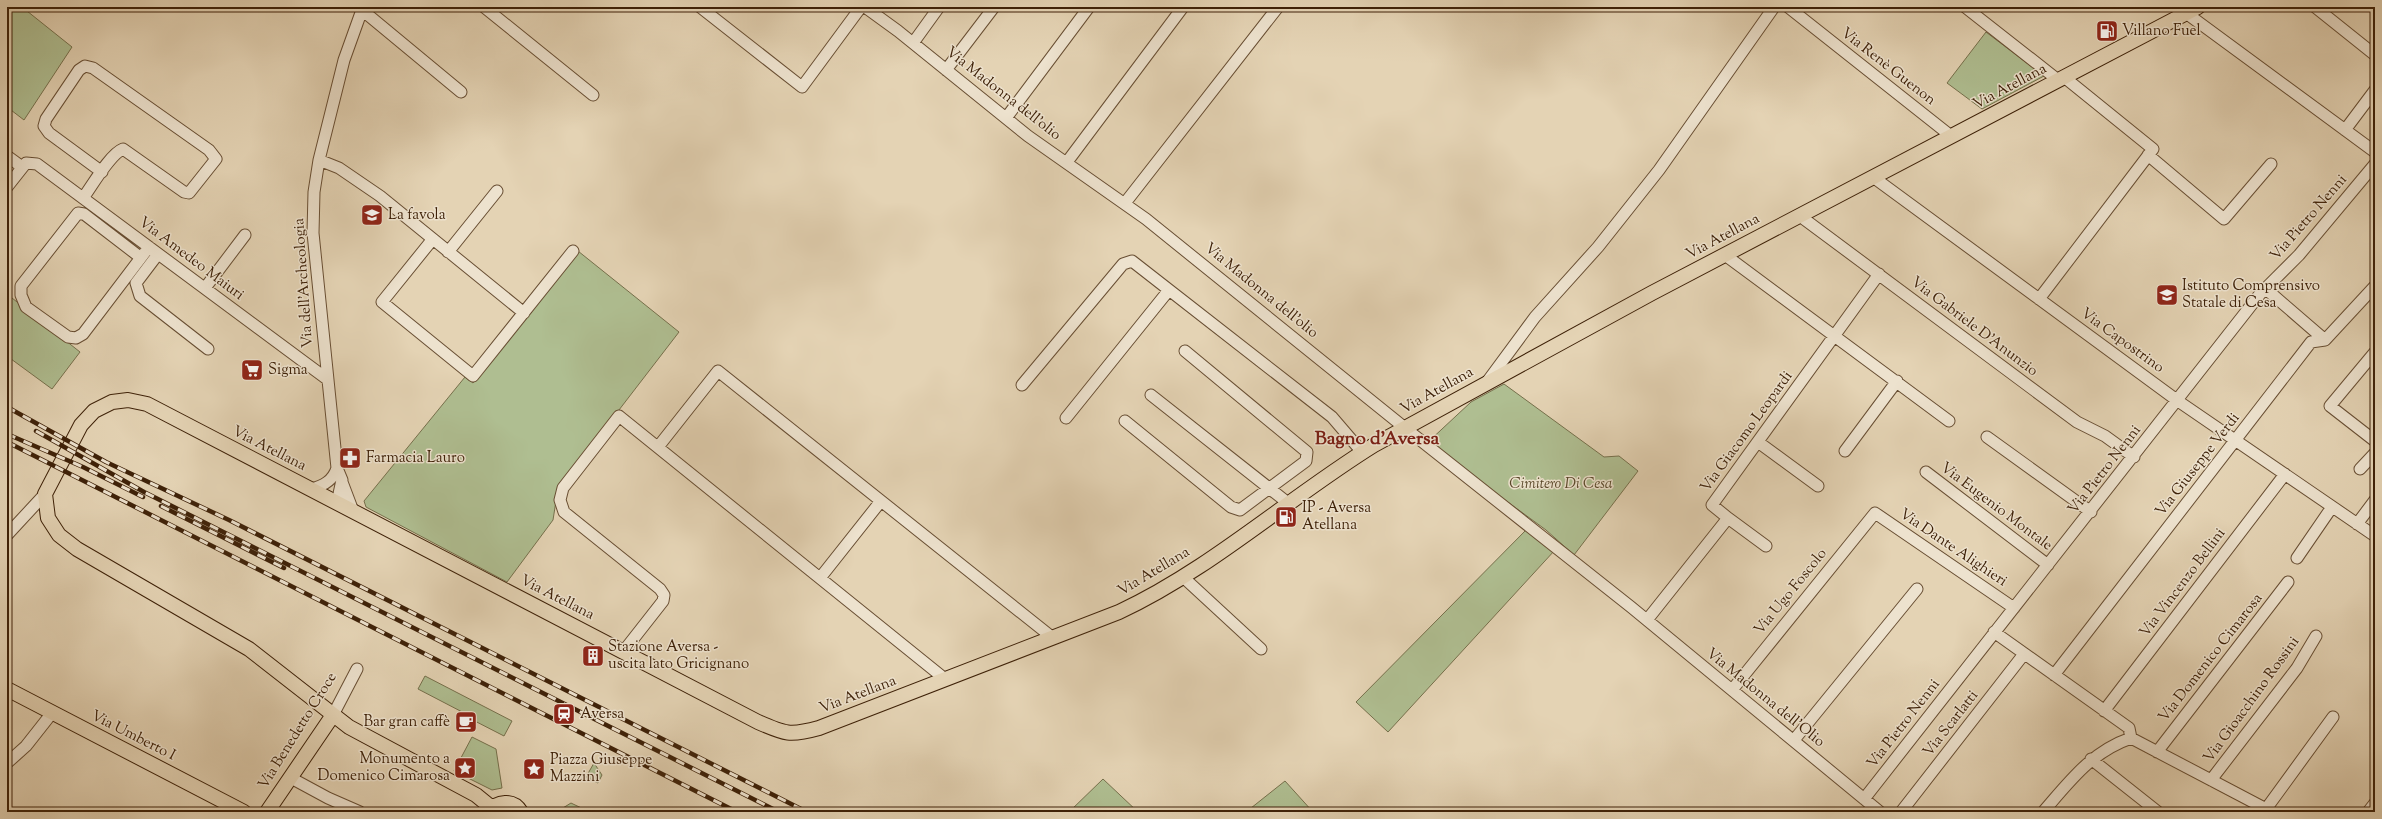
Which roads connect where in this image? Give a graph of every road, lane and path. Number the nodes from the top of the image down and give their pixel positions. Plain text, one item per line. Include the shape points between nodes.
1 (484, 7) edge
2 (700, 7) edge
3 (861, 7) edge
4 (865, 7) edge
5 (939, 7) edge
6 (994, 7) edge
7 (1089, 7) edge
8 (1183, 7) edge
9 (1278, 7) edge
10 (1774, 7) edge
11 (1788, 7) edge
12 (1965, 7) edge
13 (2315, 7) edge
14 (363, 9) edge
15 (2192, 10) edge
16 (913, 42) junction
17 (2375, 55) edge
18 (946, 70) junction
19 (2061, 79) junction
20 (2375, 90) edge
21 (460, 92) dead end
22 (593, 95) dead end
23 (1006, 118) junction
24 (2345, 130) junction
25 (1951, 136) junction
26 (2375, 152) edge
27 (2148, 155) junction
28 (7, 156) edge
29 (319, 160) junction
30 (1067, 162) junction
31 (2271, 164) dead end
32 (2375, 164) edge
33 (22, 167) junction
34 (102, 172) junction
35 (1873, 177) junction
36 (7, 187) edge
37 (497, 191) dead end
38 (83, 198) junction
39 (1125, 202) junction
40 (1800, 216) junction
41 (245, 235) dead end
42 (432, 240) junction
43 (149, 247) junction
44 (573, 251) dead end
45 (448, 252) junction
46 (158, 254) junction
47 (1725, 255) junction
48 (140, 257) junction
49 (1879, 274) junction
50 (2375, 286) edge
51 (205, 288) junction
52 (2266, 289) junction
53 (1169, 290) junction
54 (2039, 299) junction
55 (524, 313) junction
56 (1835, 335) junction
57 (2324, 340) junction
58 (208, 349) dead end
59 (1185, 351) dead end
60 (2375, 352) edge
61 (327, 379) junction
62 (1896, 381) junction
63 (1487, 382) junction
64 (1022, 385) dead end
65 (1152, 395) dead end
66 (2178, 401) junction
67 (1066, 418) dead end
68 (1125, 421) dead end
69 (1949, 421) dead end
70 (1405, 428) junction
71 (1987, 437) dead end
72 (2236, 440) junction
73 (2375, 441) edge
74 (1758, 442) junction
75 (658, 447) junction
76 (1845, 451) dead end
77 (1362, 452) junction
78 (2375, 453) edge
79 (2134, 457) junction
80 (2360, 469) dead end
81 (1926, 472) dead end
82 (2285, 474) junction
83 (338, 475) junction
84 (1818, 486) dead end
85 (311, 489) junction
86 (1270, 489) junction
87 (45, 494) junction
88 (332, 500) junction
89 (2375, 500) edge
90 (881, 501) junction
91 (1288, 503) junction
92 (2332, 507) junction
93 (353, 511) junction
94 (2091, 512) junction
95 (1874, 513) joint
96 (1728, 518) junction
97 (2357, 524) junction
98 (7, 535) edge
99 (2375, 536) edge
100 (1766, 546) dead end
101 (2297, 558) dead end
102 (2048, 565) junction
103 (1183, 577) junction
104 (820, 578) junction
105 (2288, 582) dead end
106 (1918, 589) dead end
107 (1632, 606) joint
108 (2014, 608) junction
109 (1647, 620) junction
110 (1994, 632) junction
111 (2316, 636) dead end
112 (1053, 638) junction
113 (1262, 649) dead end
114 (623, 652) junction
115 (2024, 654) junction
116 (357, 669) dead end
117 (2054, 675) junction
118 (945, 679) junction
119 (7, 689) edge
120 (1732, 690) junction
121 (2104, 710) junction
122 (52, 712) junction
123 (333, 715) junction
124 (2333, 717) dead end
125 (2131, 738) junction
126 (1794, 740) junction
127 (2157, 752) junction
128 (2091, 760) junction
129 (7, 763) edge
130 (291, 778) junction
131 (2212, 780) junction
132 (1864, 799) junction
133 (2375, 803) edge
134 (491, 810) edge
135 (2269, 810) edge
136 (244, 812) edge
137 (267, 812) edge
138 (360, 812) edge
139 (521, 812) edge
140 (1880, 812) edge
141 (1901, 812) edge
142 (2043, 812) edge
143 (2158, 812) edge
144 (2368, 812) edge

1 - 22 street
2 - 3 street via 802,87
4 - 16 street, Via Madonna dell'olio
5 - 16 street
6 - 18 street
7 - 23 street
8 - 30 street
9 - 39 street
10 - 63 street via 1659,170 1598,247 1535,317
11 - 25 street, Via Renè Guenon
12 - 19 street
13 - 17 street
14 - 21 street
14 - 29 street, Via dell'Archeologia via 344,60
15 - 19 main road, Via Atellana
15 - 24 street
16 - 18 street, Via Madonna dell'olio
18 - 23 street, Via Madonna dell'olio
19 - 25 main road, Via Atellana
19 - 27 street via 2153,149
20 - 24 street
23 - 30 street, Via Madonna dell'olio
24 - 26 street
25 - 35 main road, Via Atellana
27 - 31 street via 2224,219
27 - 54 street
28 - 33 street
29 - 42 street via 353,177
29 - 61 street, Via dell'Archeologia via 314,192 313,233
30 - 39 street, Via Madonna dell'olio
32 - 52 street, Via Pietro Nenni via 2299,255
33 - 36 street
33 - 38 street, Via Amedeo Maiuri via 26,163 37,164
34 - 34 street via 49,133 44,126 46,119 79,70 85,66 100,72 209,150 216,159 189,193 123,149 118,151
34 - 38 street
35 - 40 main road, Via Atellana
35 - 54 street, Via Capostrino
37 - 45 street
38 - 43 street, Via Amedeo Maiuri
39 - 70 street, Via Madonna dell'olio
40 - 47 main road, Via Atellana
40 - 49 street, Via Gabriele D'Anunzio
41 - 51 street
42 - 45 street
42 - 55 street via 382,302 473,376
43 - 46 street, Via Amedeo Maiuri
43 - 48 street
44 - 55 street
45 - 55 street
46 - 51 street, Via Amedeo Maiuri
46 - 58 street via 136,283 140,296
47 - 56 street
47 - 63 main road, Via Atellana
48 - 48 street via 84,214 78,213 21,286 21,295 26,307 68,337 76,338 83,334
49 - 56 street, Via Giacomo Leopardi
49 - 79 street, Via Gabriele D'Anunzio via 2077,422 2105,436
50 - 57 street, Via Giuseppe Verdi
51 - 61 street, Via Amedeo Maiuri
52 - 57 street
52 - 66 street, Via Pietro Nenni
53 - 64 street via 1132,261 1124,264
53 - 67 street
53 - 77 street via 1332,417
54 - 66 street, Via Capostrino
56 - 62 street
56 - 74 street, Via Giacomo Leopardi
57 - 72 street, Via Giuseppe Verdi via 2311,342
59 - 86 street via 1307,452 1306,461
60 - 73 street via 2330,406
61 - 83 street, Via dell'Archeologia
62 - 69 street
62 - 76 street
63 - 70 main road, Via Atellana
65 - 86 street
66 - 72 street, Via Capostrino
66 - 79 street, Via Pietro Nenni
68 - 86 street via 1231,507 1240,510
70 - 77 main road, Via Atellana
70 - 107 street, Via Madonna dell'olio
71 - 94 street
72 - 82 street, Via Capostrino
72 - 117 street, Via Giuseppe Verdi
74 - 84 street
74 - 96 street, Via Giacomo Leopardi via 1712,505
75 - 90 street via 718,371
75 - 104 street
75 - 114 street via 619,416 563,488 560,500 564,512 660,589 664,595 663,601
77 - 91 main road, Via Atellana
78 - 80 street
79 - 94 street, Via Pietro Nenni
81 - 102 street, Via Eugenio Montale
82 - 92 street, Via Capostrino
82 - 121 street, Via Vincenzo Bellini
83 - 85 street
83 - 88 street, Via dell'Archeologia
83 - 93 street
85 - 87 main road, Via Atellana via 147,404 128,400 112,402 94,411 81,425
85 - 88 main road, Via Atellana
86 - 91 street
87 - 98 street
87 - 123 main road via 48,518 59,534 77,548 249,649
88 - 93 main road, Via Atellana
89 - 97 street
90 - 104 street
90 - 112 street
91 - 103 main road, Via Atellana
92 - 97 street, Via Capostrino
92 - 101 street
93 - 114 main road, Via Atellana
94 - 102 street, Via Pietro Nenni
95 - 108 street, Via Dante Alighieri
95 - 120 street, Via Ugo Foscolo
96 - 100 street
96 - 109 street
97 - 99 street, Via Capostrino
102 - 108 street, Via Pietro Nenni
103 - 112 main road, Via Atellana via 1153,596 1119,612
103 - 113 street
104 - 118 street
105 - 127 street, Via Domenico Cimarosa
106 - 126 street
107 - 109 street, Via Madonna dell'Olio
108 - 110 street, Via Pietro Nenni
109 - 120 street, Via Madonna dell'Olio
110 - 115 street
110 - 132 street, Via Pietro Nenni
111 - 131 street, Via Gioacchino Rossini via 2297,668
112 - 118 main road, Via Atellana
114 - 118 main road, Via Atellana via 758,722 781,732 798,734
115 - 117 street
115 - 141 street, Via Scarlatti
116 - 123 street, Via Benedetto Croce
117 - 121 street
119 - 122 main road, Via Umberto I
120 - 126 street, Via Madonna dell'Olio
121 - 125 street via 2129,728
122 - 129 street via 26,746
122 - 136 main road, Via Umberto I
123 - 130 main road, Via Benedetto Croce
123 - 134 main road via 349,728 476,795
124 - 135 street
125 - 127 street
125 - 128 street via 2100,752
126 - 132 street, Via Madonna dell'Olio
127 - 131 street
128 - 142 street
128 - 143 street
130 - 137 main road, Via Benedetto Croce
130 - 138 street
131 - 135 street
132 - 140 street, Via Madonna dell'Olio
133 - 144 street
134 - 139 main road via 497,804 509,803

